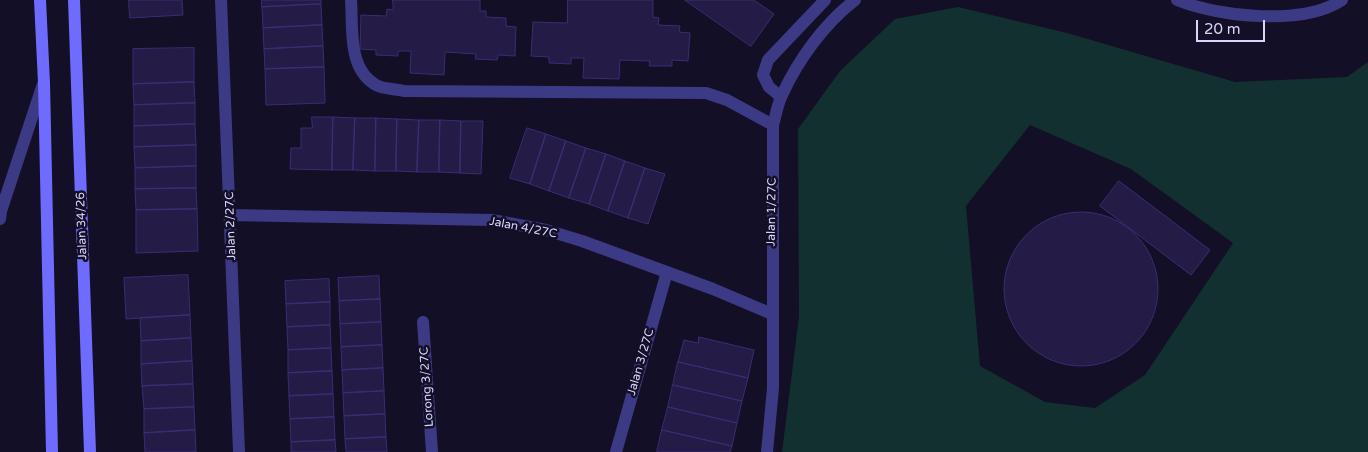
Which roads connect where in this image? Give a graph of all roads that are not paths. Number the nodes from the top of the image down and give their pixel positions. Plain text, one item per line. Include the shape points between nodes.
1 (40, 0) edge
2 (74, 0) edge
3 (221, 0) edge
4 (351, 0) edge
5 (825, 0) edge
6 (855, 0) edge
7 (1178, 0) edge
8 (1342, 0) edge
9 (44, 83) junction
10 (781, 96) junction
11 (773, 125) junction
12 (230, 214) junction
13 (0, 219) edge
14 (667, 272) junction
15 (772, 314) junction
16 (423, 322) dead end
17 (52, 452) edge
18 (90, 452) edge
19 (239, 452) edge
20 (432, 452) edge
21 (616, 452) edge
22 (767, 452) edge

1 - 9 main road
2 - 18 main road, Jalan 34/26
3 - 12 street, Jalan 2/27C
4 - 11 street via 354,52 359,66 378,86 404,91 706,93 727,100
5 - 10 street via 768,60 763,75 769,87
6 - 10 street, Jalan 1/27C via 806,54
7 - 8 street via 1228,14 1271,16 1308,13
9 - 13 street
9 - 17 main road
10 - 11 street, Jalan 1/27C
11 - 15 street, Jalan 1/27C
12 - 14 street, Jalan 4/27C via 492,220 546,230
12 - 19 street, Jalan 2/27C
14 - 15 street, Jalan 4/27C
14 - 21 street, Jalan 3/27C
15 - 22 street, Jalan 1/27C via 773,388
16 - 20 street, Lorong 3/27C

